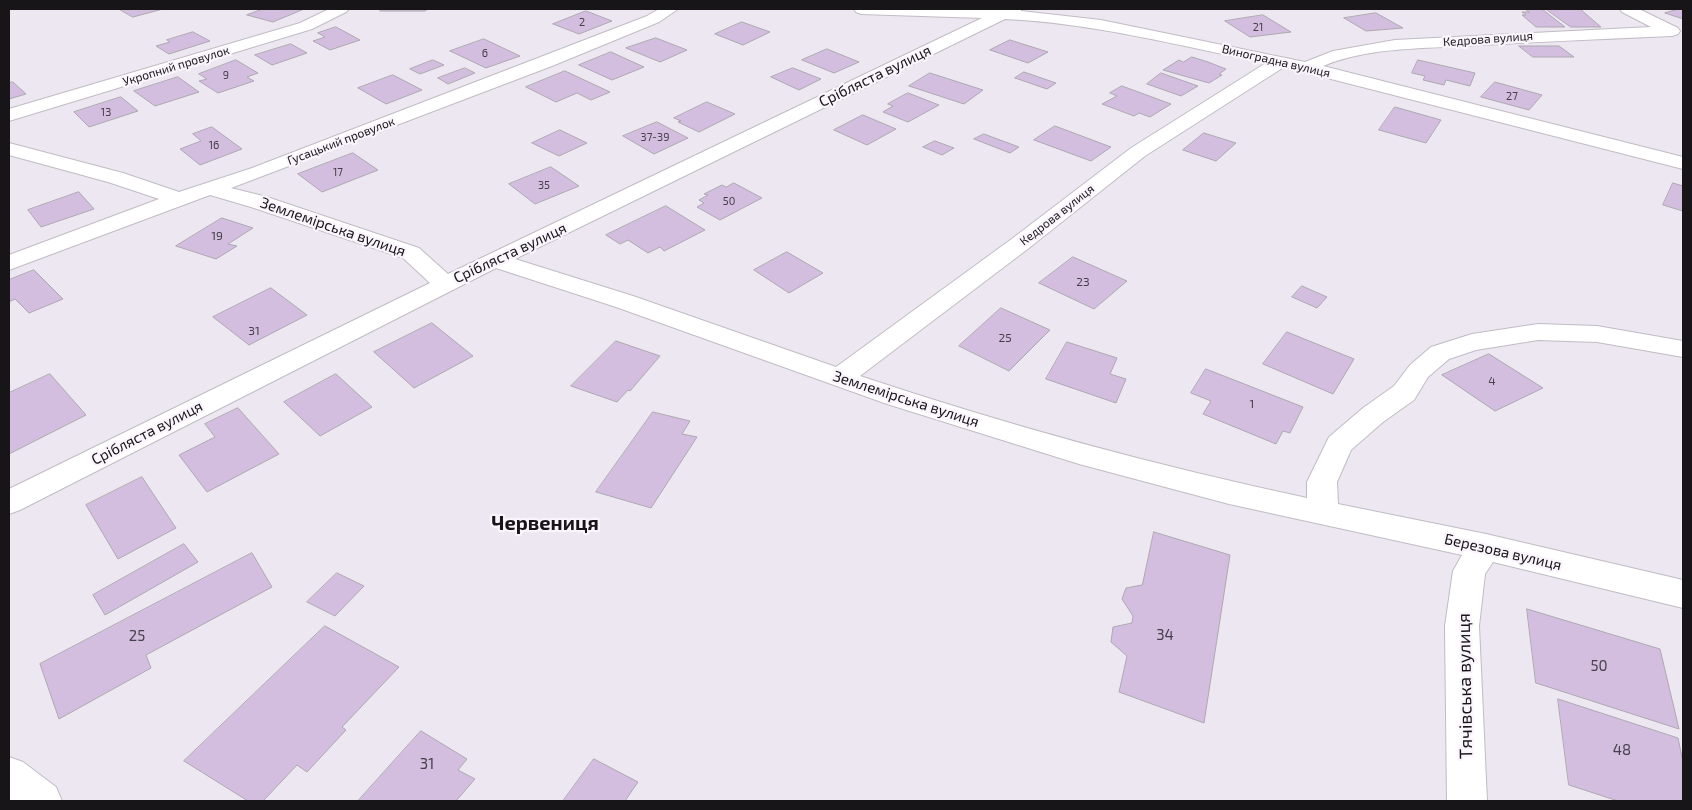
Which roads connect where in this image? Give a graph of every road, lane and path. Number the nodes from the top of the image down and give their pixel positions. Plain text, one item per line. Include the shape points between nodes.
1 (341, 9) edge
2 (670, 9) edge
3 (861, 9) edge
4 (1627, 9) edge
5 (1008, 12) edge
6 (1678, 33) edge
7 (1281, 61) junction
8 (1307, 67) junction
9 (9, 115) edge
10 (9, 148) edge
11 (1683, 163) edge
12 (211, 189) junction
13 (178, 199) junction
14 (496, 261) junction
15 (9, 263) edge
16 (446, 284) junction
17 (1683, 349) edge
18 (838, 378) junction
19 (9, 502) edge
20 (1323, 513) junction
21 (1486, 547) junction
22 (1683, 594) edge
23 (9, 776) edge
24 (42, 801) edge
25 (1467, 801) edge

1 - 9 street, Укропний провулок via 306,26
2 - 12 street, Гусацький провулок via 546,62
3 - 5 street, Виноградна вулиця
4 - 6 street
5 - 7 street, Виноградна вулиця via 1101,25
5 - 14 street, Срібляста вулиця
6 - 8 street, Кедрова вулиця via 1543,36 1396,46 1333,56
7 - 8 street, Виноградна вулиця
7 - 18 street, Кедрова вулиця via 1138,152
8 - 11 street, Виноградна вулиця
10 - 13 street
12 - 13 street, Гусацький провулок
12 - 16 street, Землемірська вулиця via 411,253
13 - 15 street, Гусацький провулок
14 - 16 street, Срібляста вулиця
14 - 18 street, Землемірська вулиця via 553,277
16 - 19 street, Срібляста вулиця
17 - 20 street via 1597,334 1538,332 1472,342 1440,353 1419,371 1404,393 1339,444 1322,482
18 - 20 street, Землемірська вулиця via 1172,479
20 - 21 street, Березова вулиця
21 - 22 street, Березова вулиця
21 - 25 street, Тячівська вулиця via 1469,571 1462,626
23 - 24 street

